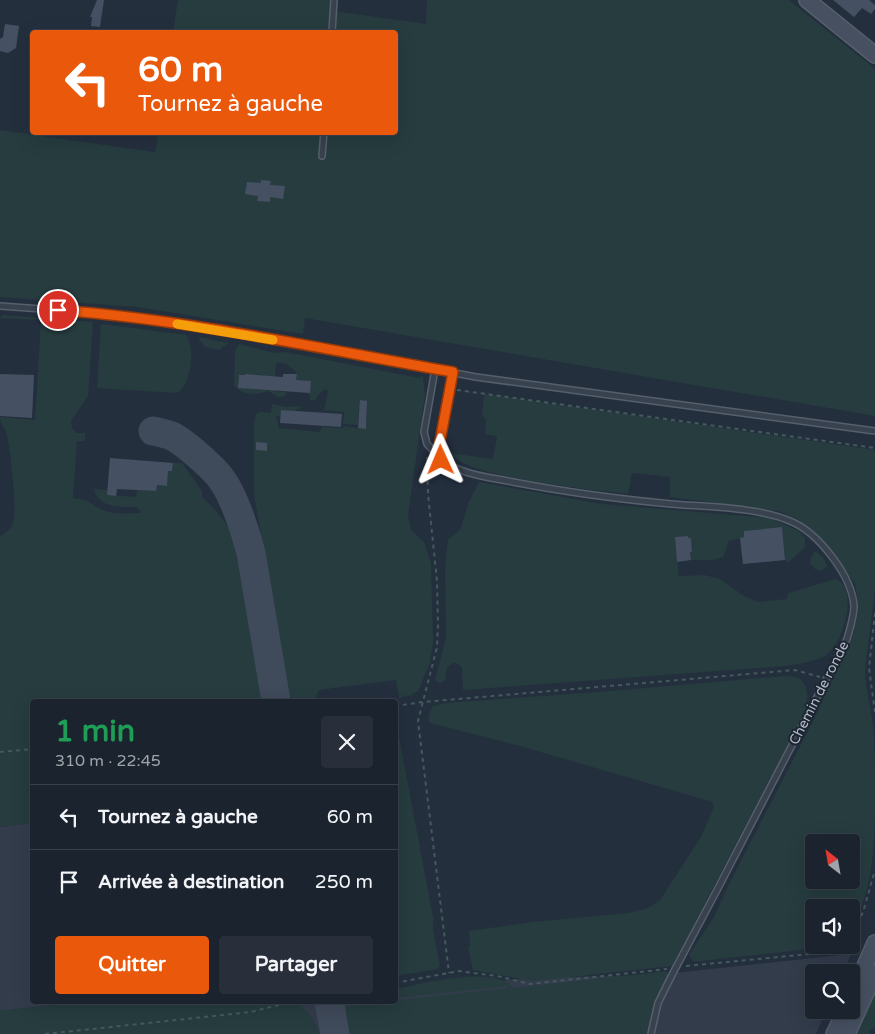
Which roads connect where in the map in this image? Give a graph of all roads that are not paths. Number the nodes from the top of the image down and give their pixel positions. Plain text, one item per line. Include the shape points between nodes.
1 (334, 0) edge
2 (807, 0) edge
3 (332, 30) edge
4 (875, 55) edge
5 (324, 135) edge
6 (322, 156) dead end
7 (0, 306) edge
8 (435, 369) junction
9 (453, 372) junction
10 (875, 431) edge
11 (441, 460) junction
12 (875, 943) edge
13 (875, 958) edge
14 (875, 973) edge
15 (860, 977) edge
16 (842, 1019) edge
17 (651, 1034) edge
18 (834, 1034) edge
19 (840, 1034) edge
20 (847, 1034) edge

1 - 3 lane
2 - 4 main road
5 - 6 lane
7 - 8 lane via 97,313 212,328
8 - 9 lane
8 - 11 lane via 424,432 427,444
9 - 10 lane
9 - 11 lane via 440,441
11 - 17 lane, Chemin de ronde via 449,466 478,475 552,489 780,517 806,530 826,549 850,587 854,606 847,639 658,1003
12 - 15 main road
13 - 19 lane
14 - 20 main road
16 - 18 main road

